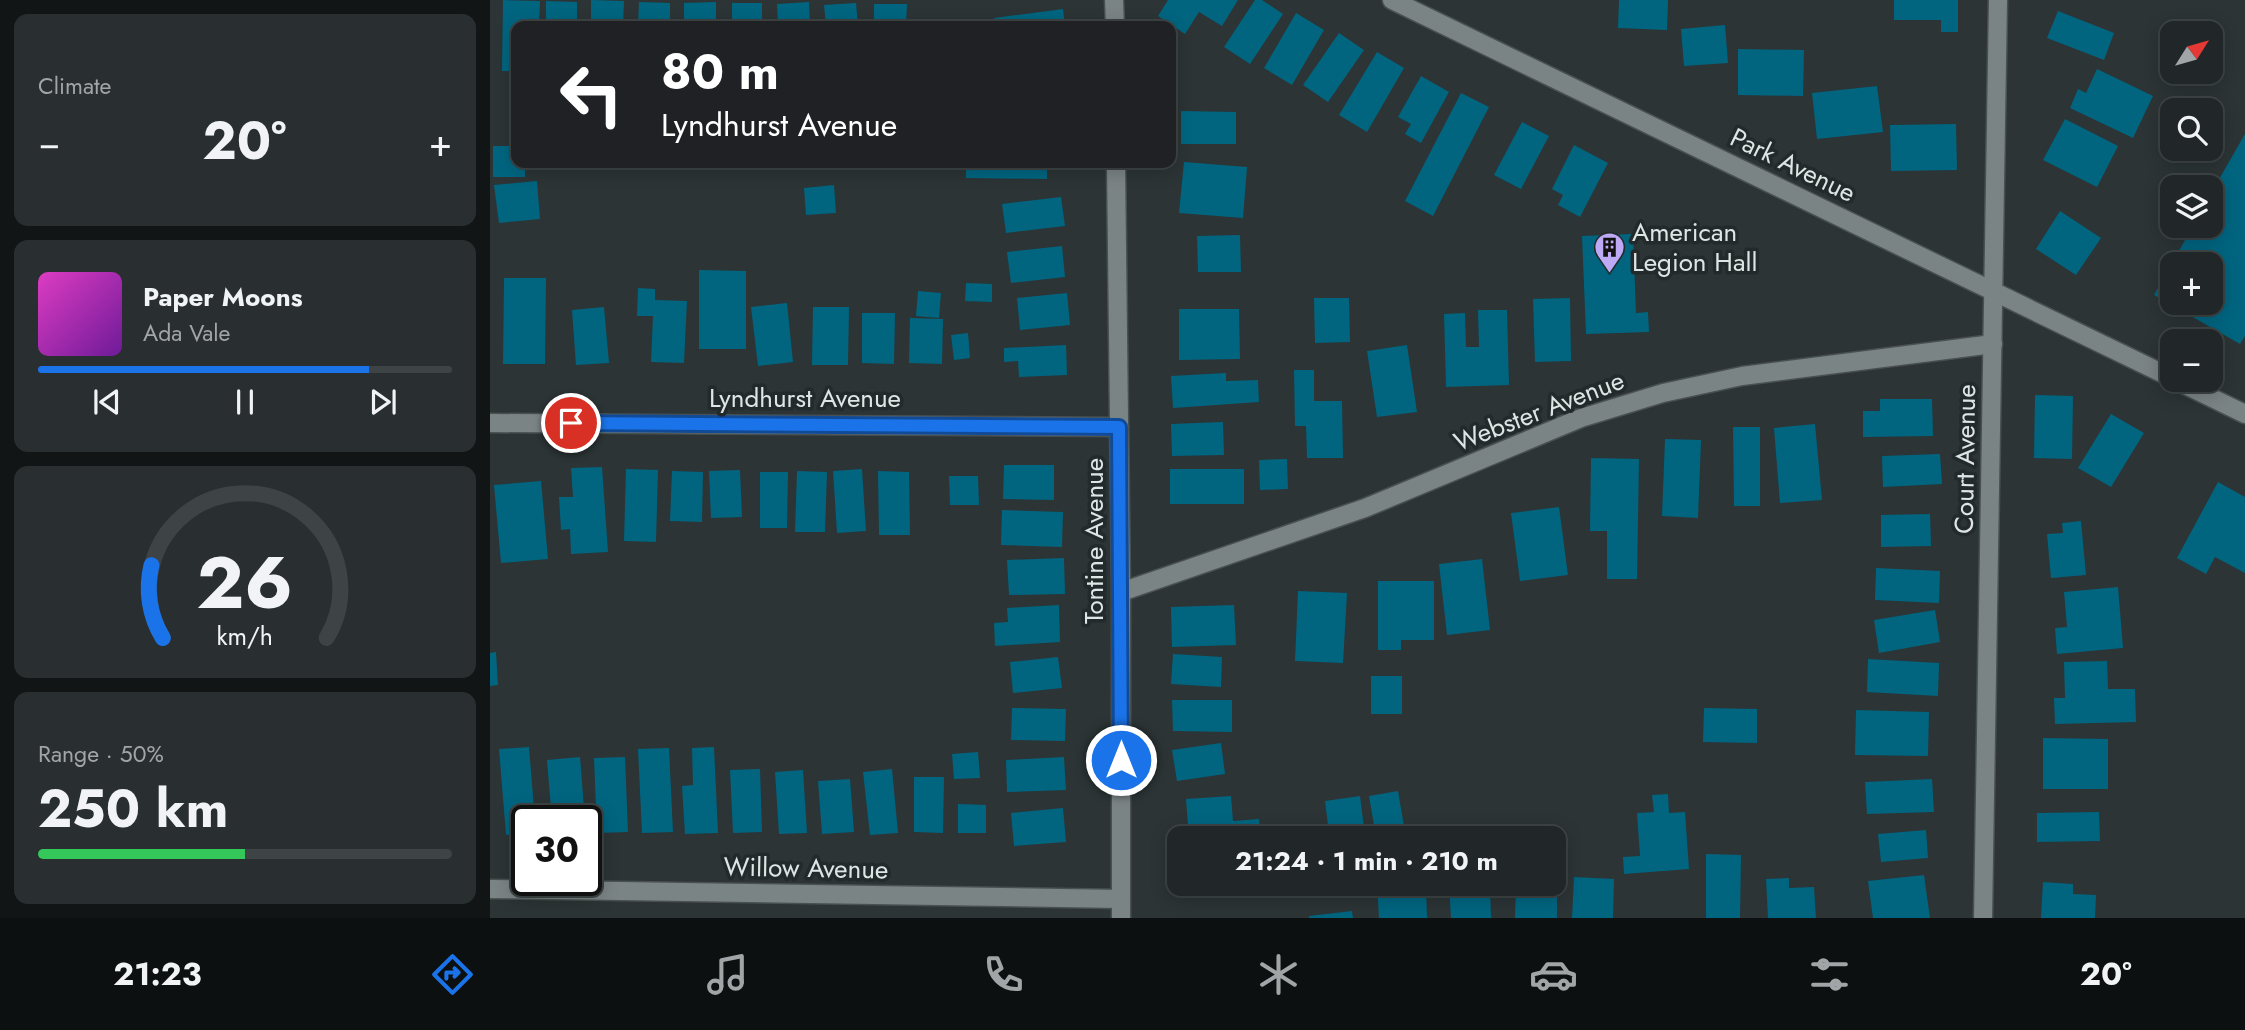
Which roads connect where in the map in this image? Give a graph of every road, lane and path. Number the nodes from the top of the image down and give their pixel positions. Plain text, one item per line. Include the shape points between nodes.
1 (1114, 0) edge
2 (1392, 0) edge
3 (1998, 0) edge
4 (1115, 21) edge
5 (1116, 168) edge
6 (1994, 292) junction
7 (1993, 344) junction
8 (2160, 373) edge
9 (2200, 392) edge
10 (2245, 414) edge
11 (490, 423) edge
12 (1119, 427) junction
13 (1121, 592) junction
14 (490, 890) edge
15 (1121, 899) junction
16 (1121, 918) edge
17 (1983, 918) edge

1 - 4 street
2 - 6 street, Park Avenue
3 - 6 street, Court Avenue
5 - 12 street, Tontine Avenue
6 - 7 street, Court Avenue
6 - 8 street, Park Avenue
7 - 13 street, Webster Avenue via 1742,376 1663,393 1581,418 1365,508
7 - 17 street, Court Avenue
9 - 10 street, Park Avenue
11 - 12 street, Lyndhurst Avenue
12 - 13 street, Tontine Avenue
13 - 15 street, Tontine Avenue
14 - 15 street, Willow Avenue
15 - 16 street, Tontine Avenue

